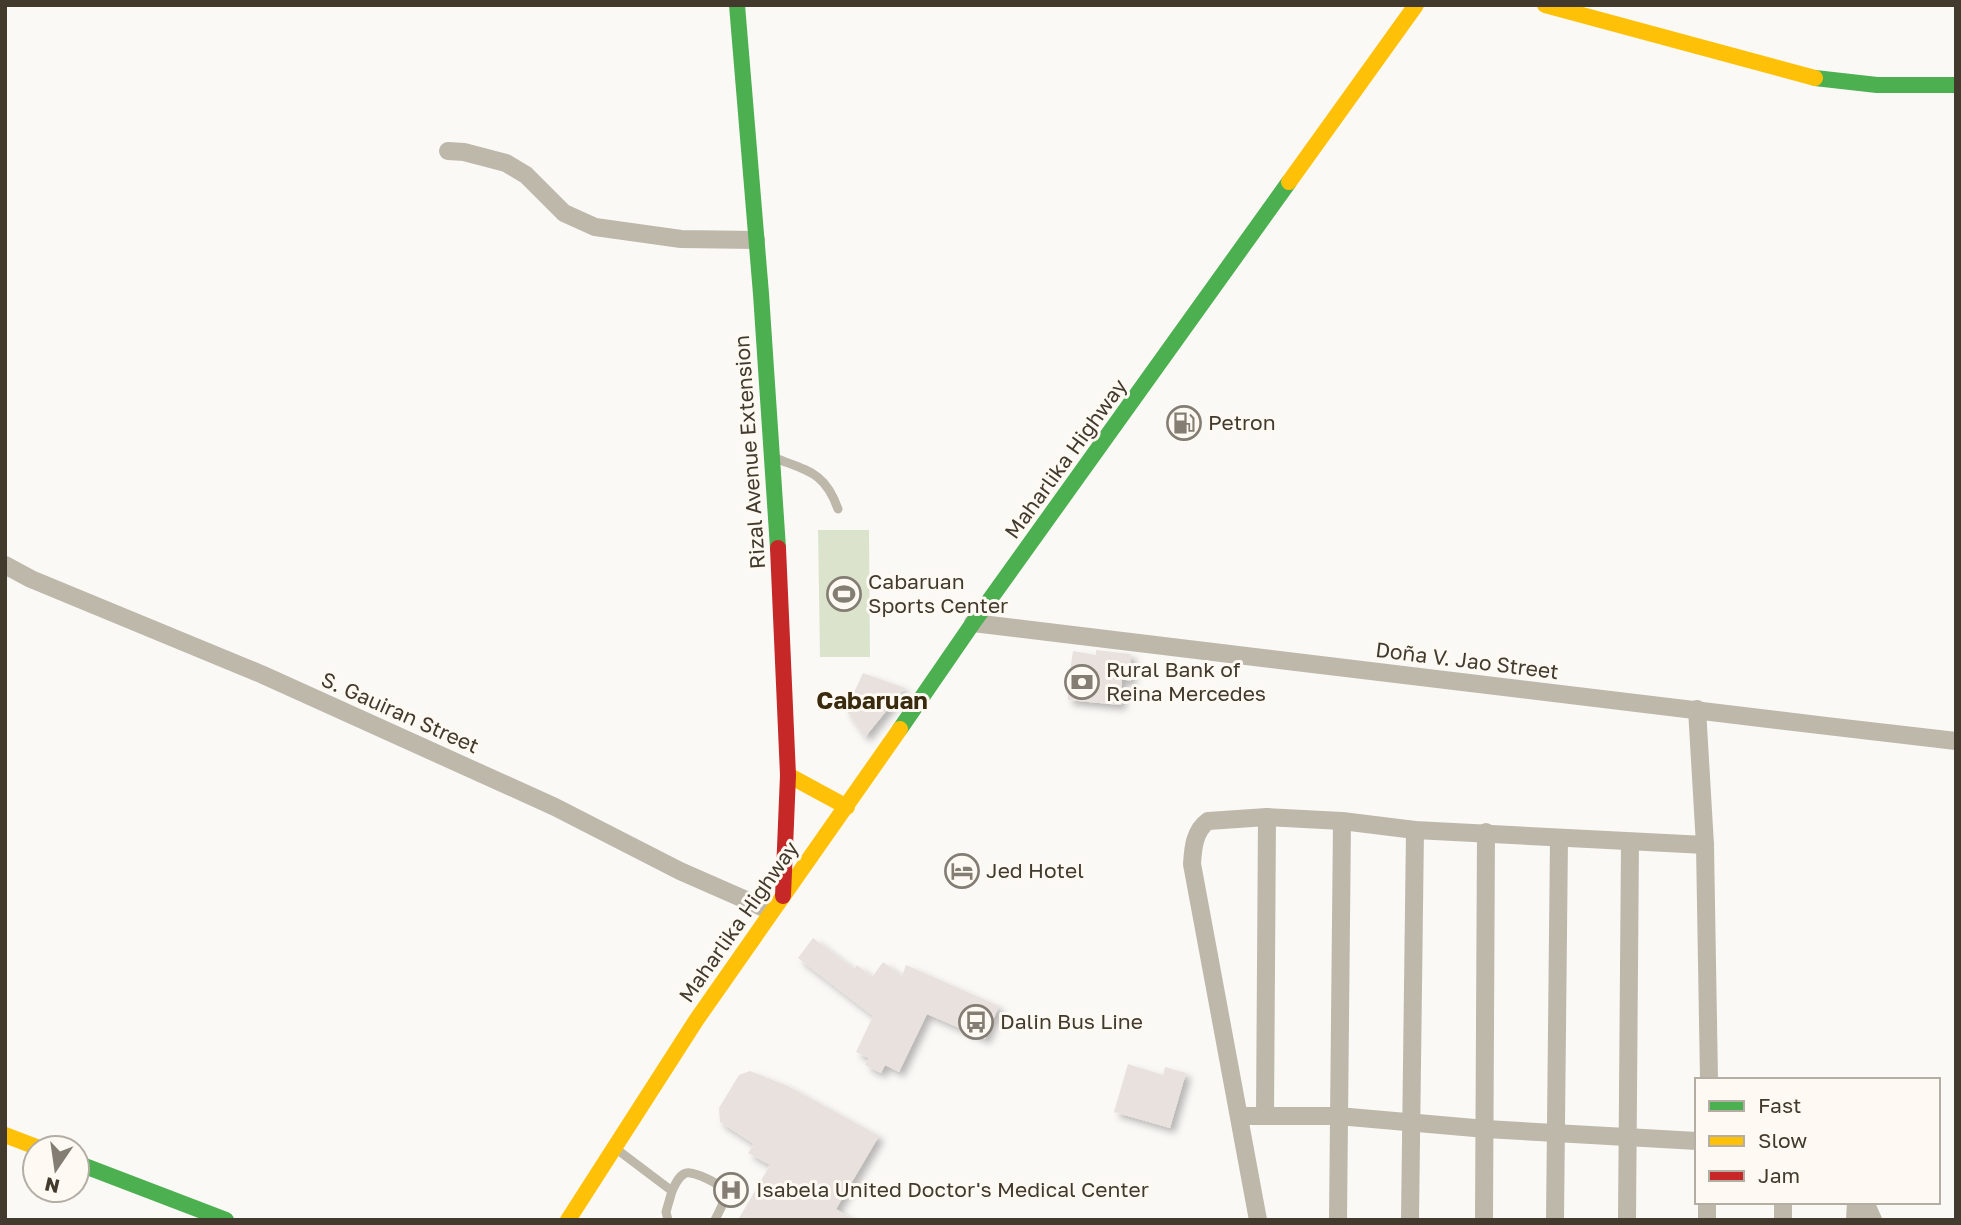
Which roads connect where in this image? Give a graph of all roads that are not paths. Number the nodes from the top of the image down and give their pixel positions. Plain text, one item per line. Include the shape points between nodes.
1 (737, 5) edge
2 (1416, 5) edge
3 (1545, 5) edge
4 (1956, 85) edge
5 (448, 151) dead end
6 (756, 240) junction
7 (773, 458) junction
8 (838, 509) dead end
9 (5, 565) edge
10 (973, 623) junction
11 (1697, 709) junction
12 (1956, 741) edge
13 (788, 775) junction
14 (847, 807) junction
15 (1267, 817) junction
16 (1342, 821) junction
17 (1415, 830) junction
18 (1486, 832) junction
19 (1559, 838) junction
20 (1630, 842) junction
21 (1705, 845) junction
22 (783, 897) junction
23 (771, 911) junction
24 (1709, 1078) edge
25 (1241, 1116) junction
26 (1265, 1116) junction
27 (1338, 1116) junction
28 (1410, 1122) junction
29 (1486, 1129) junction
30 (1556, 1132) junction
31 (1629, 1135) junction
32 (1695, 1140) edge
33 (613, 1147) junction
34 (91, 1168) edge
35 (672, 1191) junction
36 (1866, 1204) edge
37 (226, 1220) edge
38 (568, 1220) edge
39 (667, 1220) edge
40 (715, 1220) edge
41 (1258, 1220) edge
42 (1338, 1220) edge
43 (1410, 1220) edge
44 (1485, 1220) edge
45 (1555, 1220) edge
46 (1627, 1220) edge
47 (1873, 1220) edge

1 - 6 main road, Rizal Avenue Extension
2 - 10 main road, Maharlika Highway
3 - 4 main road via 1833,83
5 - 6 street via 506,163 526,175 564,212 595,227 681,239
6 - 7 main road, Rizal Avenue Extension
7 - 8 lane via 825,482
7 - 13 main road, Rizal Avenue Extension
9 - 23 street, S. Gauiran Street via 261,674
10 - 11 street, Doña V. Jao Street via 1472,686
10 - 14 main road, Maharlika Highway
11 - 12 street, Doña V. Jao Street
11 - 21 street
13 - 14 main road
13 - 22 main road, Rizal Avenue Extension
14 - 22 main road, Maharlika Highway
15 - 16 street
15 - 25 street via 1208,821 1193,847 1192,864
15 - 26 street
16 - 17 street
16 - 27 street
17 - 18 street
17 - 28 street
18 - 19 street
18 - 29 street
19 - 20 street
19 - 30 street
20 - 21 street
20 - 31 street
21 - 24 street
22 - 23 main road, Maharlika Highway
23 - 33 main road, Maharlika Highway
25 - 26 street
25 - 41 street
26 - 27 street
27 - 28 street
27 - 42 street
28 - 29 street
28 - 43 street
29 - 30 street
29 - 44 street
30 - 31 street
30 - 45 street
31 - 32 street
31 - 46 street
33 - 35 lane
33 - 38 main road, Maharlika Highway
34 - 37 main road
35 - 39 lane
35 - 40 lane via 688,1172 722,1188 724,1199
36 - 47 street

